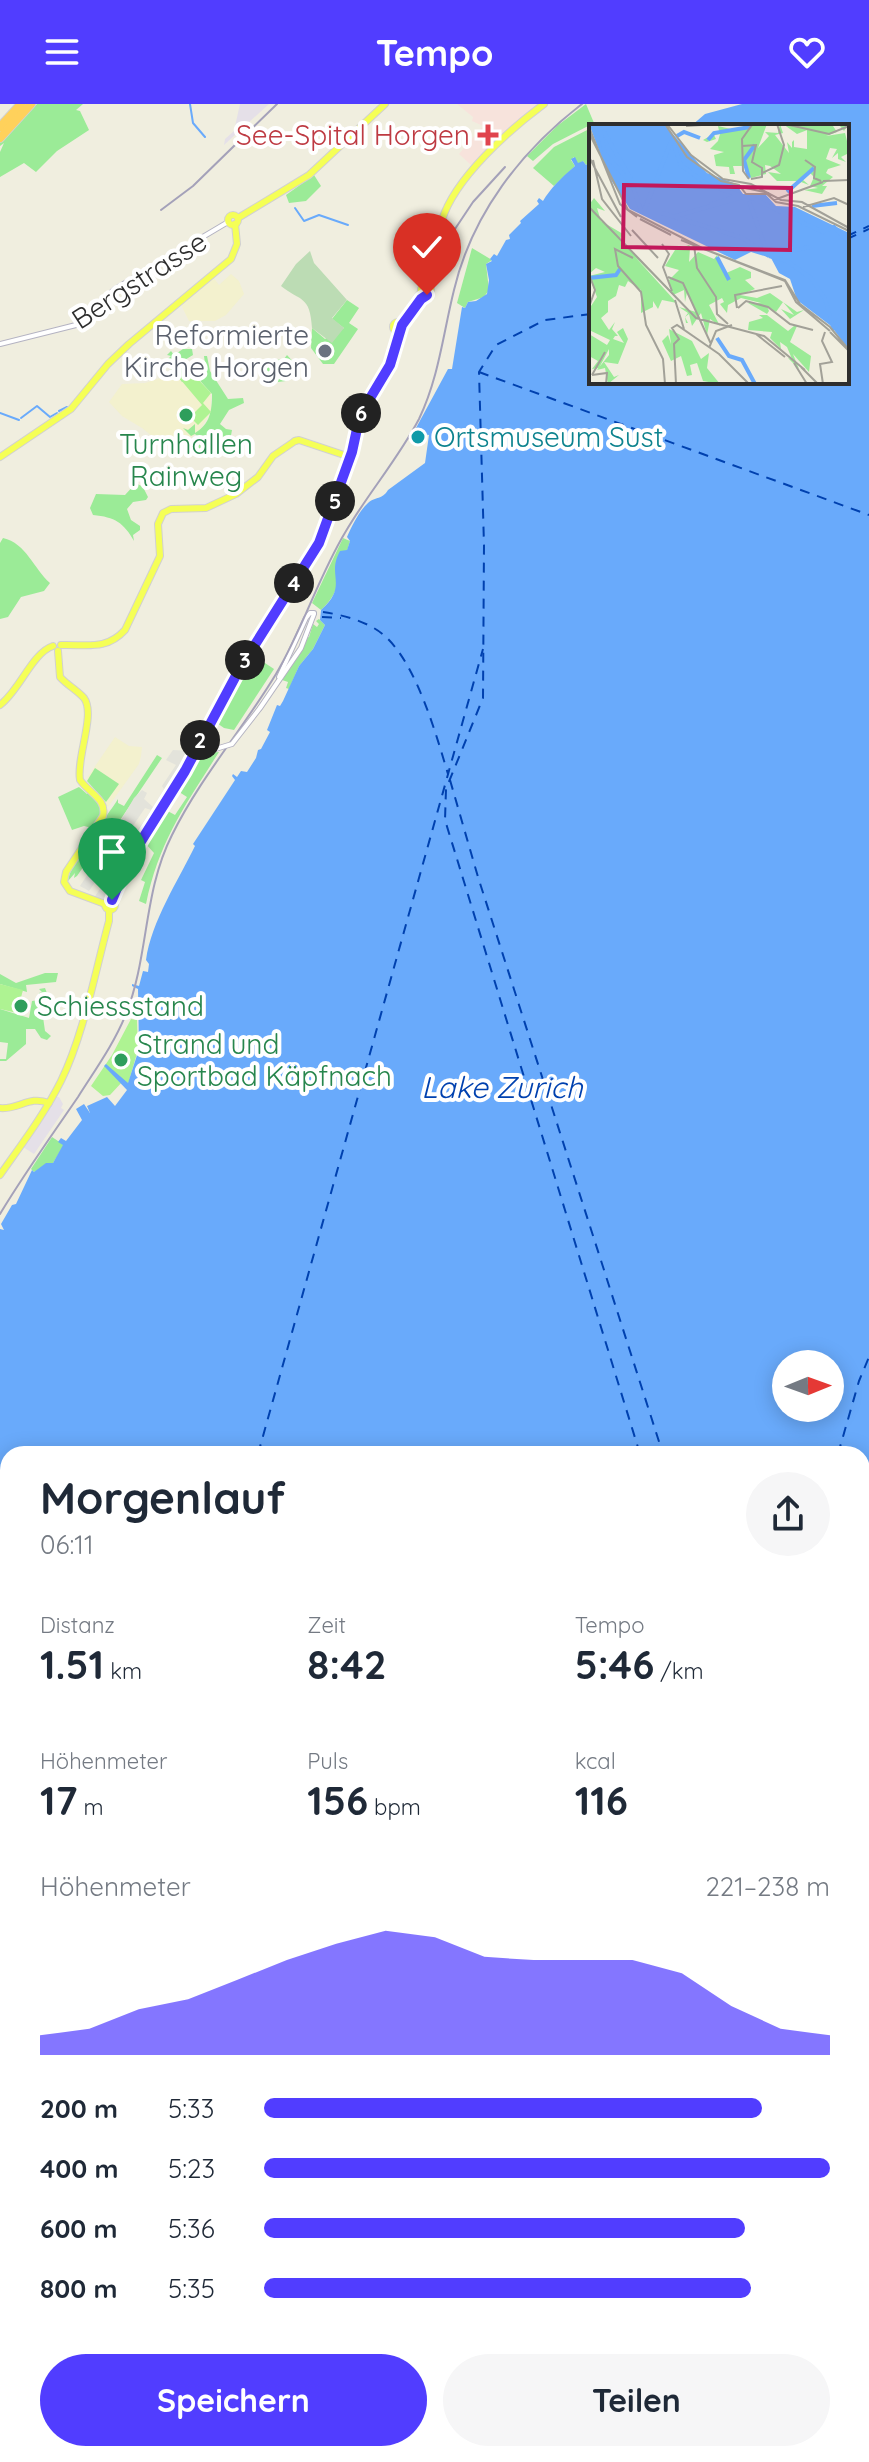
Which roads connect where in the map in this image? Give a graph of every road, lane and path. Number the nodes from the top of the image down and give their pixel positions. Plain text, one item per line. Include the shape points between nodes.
1 (21, 104) edge
2 (31, 104) edge
3 (385, 104) edge
4 (544, 104) edge
5 (0, 127) edge
6 (0, 138) edge
7 (234, 221) junction
8 (0, 344) edge
9 (0, 457) edge
10 (350, 457) junction
11 (59, 648) junction
12 (279, 679) junction
13 (0, 705) edge
14 (208, 728) junction
15 (204, 741) junction
16 (198, 750) junction
17 (209, 751) junction
18 (109, 904) junction
19 (49, 1103) junction
20 (0, 1108) edge
21 (0, 1175) edge

1 - 5 highway
2 - 6 highway
3 - 7 main road via 309,175
4 - 10 main road via 498,142 456,193 442,219 425,290 399,328 383,375 360,415
7 - 8 street, Bergstrasse via 115,289 76,325
7 - 9 main road via 237,244 231,259 130,343 71,409
10 - 11 main road via 295,441 236,494 206,508 163,513 158,524 160,556 125,630 100,646
10 - 14 main road via 319,543
11 - 13 main road via 43,651
11 - 18 main road via 60,677 87,705 80,780 104,809 64,882 70,891
12 - 12 street via 301,648 314,613 306,618
12 - 17 street, bridge via 232,744
14 - 15 main road
14 - 16 main road
15 - 16 main road
15 - 17 street
16 - 17 street
16 - 18 main road via 128,862
18 - 19 main road via 73,1053
19 - 20 main road via 34,1099
19 - 21 main road

